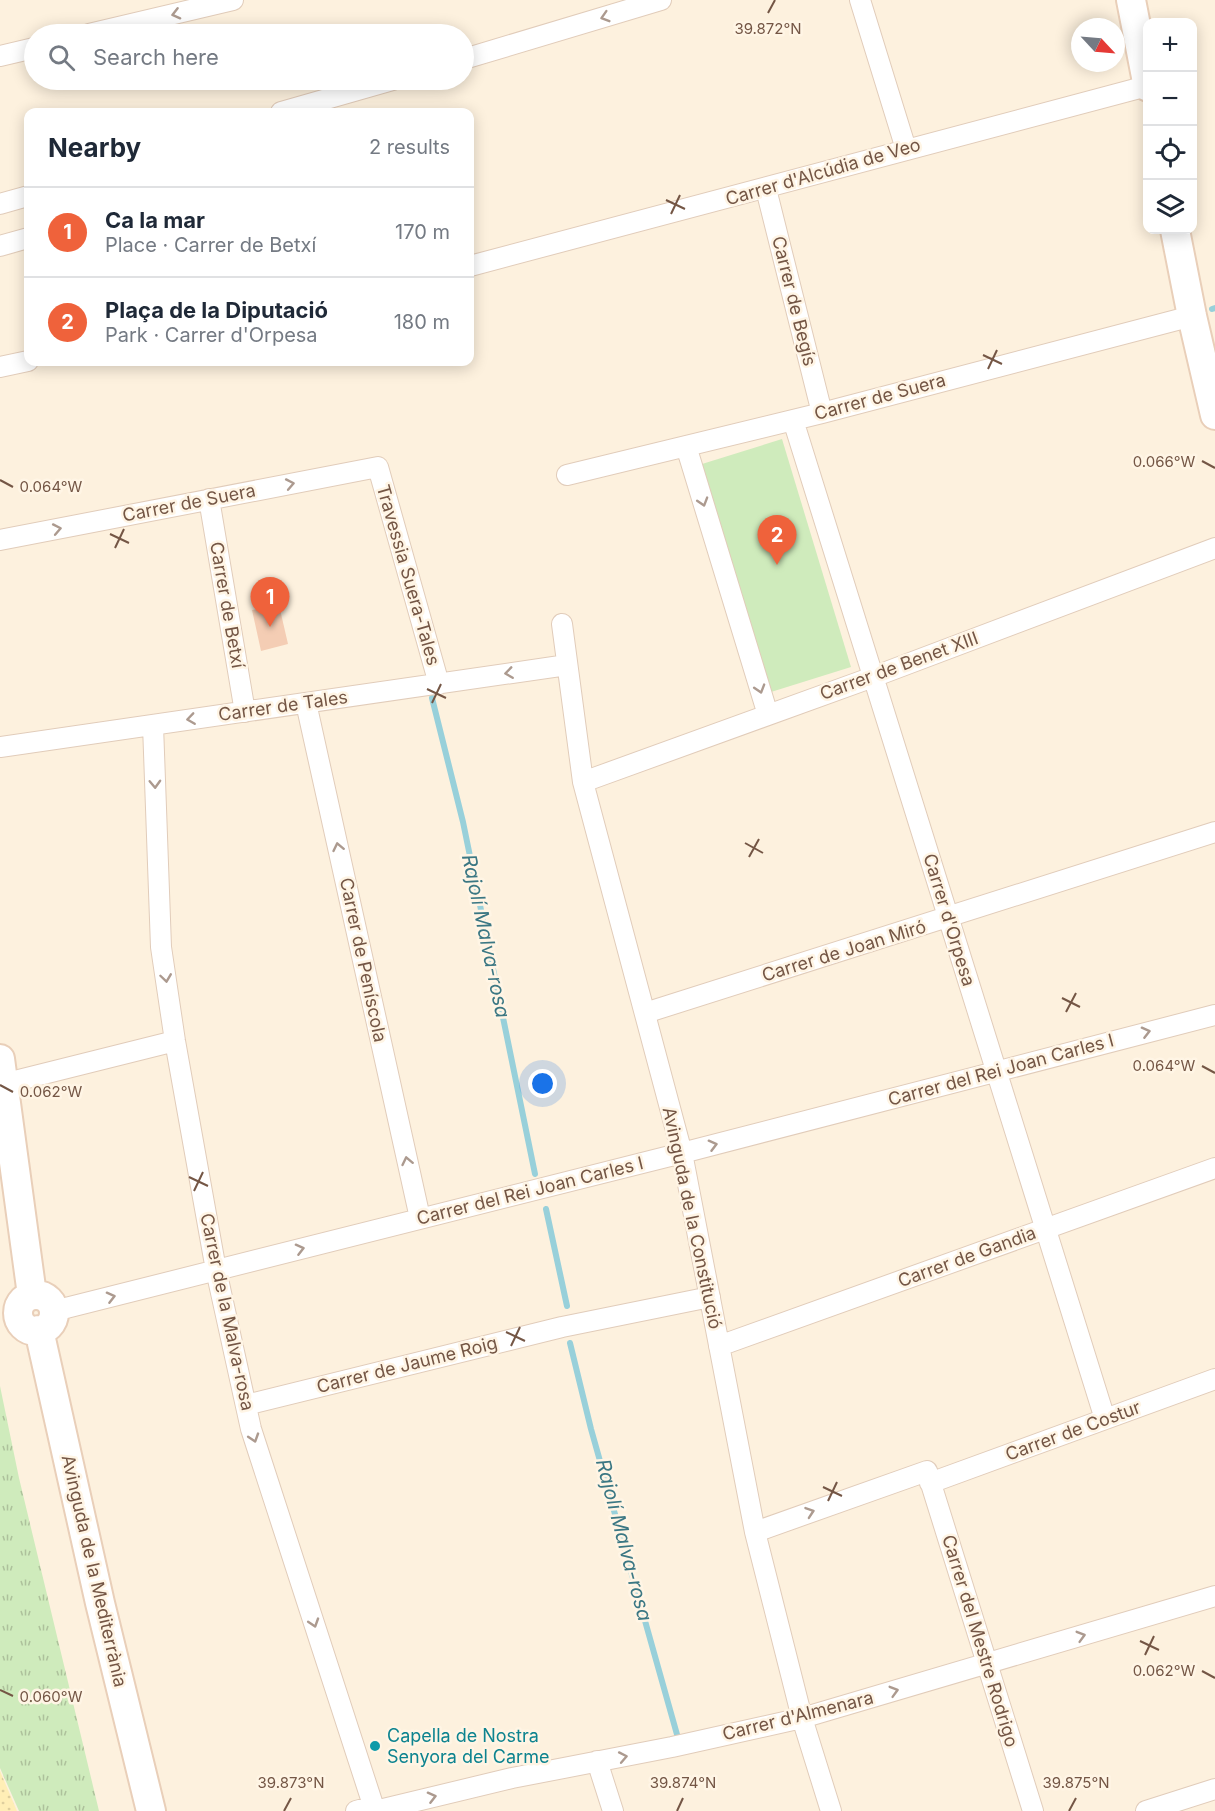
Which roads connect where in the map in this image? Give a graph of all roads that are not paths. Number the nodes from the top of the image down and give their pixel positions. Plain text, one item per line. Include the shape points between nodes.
1 (233, 0) edge
2 (661, 0) edge
3 (860, 0) edge
4 (1131, 0) edge
5 (131, 24) edge
6 (24, 50) edge
7 (474, 55) edge
8 (0, 56) edge
9 (1144, 72) edge
10 (1143, 87) edge
11 (358, 90) edge
12 (295, 108) edge
13 (906, 149) junction
14 (766, 189) junction
15 (24, 197) edge
16 (0, 204) edge
17 (1176, 234) edge
18 (24, 239) edge
19 (0, 246) edge
20 (474, 265) edge
21 (1192, 316) junction
22 (24, 362) edge
23 (0, 367) edge
24 (822, 413) junction
25 (1215, 416) edge
26 (793, 420) junction
27 (686, 446) junction
28 (378, 467) joint
29 (567, 475) dead end
30 (209, 499) junction
31 (0, 540) edge
32 (1215, 548) edge
33 (562, 624) dead end
34 (567, 665) junction
35 (873, 677) junction
36 (438, 684) junction
37 (306, 703) junction
38 (246, 712) junction
39 (768, 715) junction
40 (153, 725) junction
41 (0, 747) edge
42 (583, 783) junction
43 (1215, 832) edge
44 (948, 918) junction
45 (645, 1013) junction
46 (1215, 1015) edge
47 (175, 1041) junction
48 (996, 1071) junction
49 (2, 1072) edge
50 (682, 1153) junction
51 (1215, 1168) edge
52 (420, 1218) junction
53 (1045, 1229) junction
54 (216, 1270) junction
55 (710, 1297) junction
56 (42, 1312) junction
57 (719, 1346) junction
58 (1215, 1379) edge
59 (246, 1405) junction
60 (1105, 1419) junction
61 (928, 1477) junction
62 (755, 1532) junction
63 (1215, 1596) edge
64 (987, 1664) junction
65 (802, 1718) junction
66 (597, 1761) junction
67 (1215, 1789) edge
68 (368, 1809) edge
69 (151, 1811) edge
70 (613, 1811) edge
71 (831, 1811) edge
72 (1033, 1811) edge
73 (1146, 1811) edge

1 -> 5 street
2 -> 7 street
3 - 13 street
4 - 9 street
6 - 8 street
10 - 13 street, Carrer d'Alcúdia de Veo
11 - 12 street
13 - 14 street, Carrer d'Alcúdia de Veo
14 - 20 street, Carrer d'Alcúdia de Veo
14 - 24 street, Carrer de Begís
15 - 16 street
17 - 21 street
18 - 19 street
21 - 24 street, Carrer de Suera
21 - 25 street
22 - 23 street
24 - 26 street, Carrer de Suera
26 - 27 street, Carrer de Suera
26 - 35 street, Carrer d'Orpesa
27 - 29 street, Carrer de Suera
27 -> 39 street
30 -> 28 street, Carrer de Suera
28 - 36 street, Travessia Suera-Tales
31 -> 30 street, Carrer de Suera
30 - 38 street, Carrer de Betxí
32 - 35 street, Carrer de Benet XIII
33 - 34 street, Avinguda de la Constitució
34 -> 36 street, Carrer de Tales
34 - 42 street, Avinguda de la Constitució
35 - 39 street, Carrer de Benet XIII
35 - 44 street, Carrer d'Orpesa
36 - 37 street, Carrer de Tales
37 - 38 street, Carrer de Tales
52 -> 37 street, Carrer de Peníscola
38 -> 40 street, Carrer de Tales
39 - 42 street, Carrer de Benet XIII
40 - 41 street, Carrer de Tales
40 -> 47 street, Carrer de la Malva-rosa via 161,947
42 - 45 street, Avinguda de la Constitució
43 - 44 street, Carrer de Joan Miró
44 - 45 street, Carrer de Joan Miró
44 - 48 street, Carrer d'Orpesa
45 - 50 street, Avinguda de la Constitució
48 -> 46 street, Carrer del Rei Joan Carles I
47 - 49 street
47 - 54 street, Carrer de la Malva-rosa
50 -> 48 street, Carrer del Rei Joan Carles I
48 - 53 street, Carrer d'Orpesa
49 - 56 street, Avinguda de la Mediterrània
50 - 52 street, Carrer del Rei Joan Carles I
50 - 55 street, Avinguda de la Constitució
51 - 53 street, Carrer de Gandia
54 -> 52 street, Carrer del Rei Joan Carles I
53 - 57 street, Carrer de Gandia
53 - 60 street, Carrer d'Orpesa
56 -> 54 street, Carrer del Rei Joan Carles I
54 - 59 street, Carrer de la Malva-rosa
55 - 57 street, Avinguda de la Constitució
55 - 59 street, Carrer de Jaume Roig via 562,1327
56 - 69 street, Avinguda de la Mediterrània via 100,1603
57 - 62 street, Avinguda de la Constitució
58 - 60 street, Carrer de Costur
59 -> 68 street, Carrer de la Malva-rosa
60 - 61 street, Carrer de Costur
62 -> 61 street, Carrer de Costur
61 - 64 street, Carrer del Mestre Rodrigo
62 - 65 street, Avinguda de la Constitució
64 -> 63 street, Carrer d'Almenara
65 -> 64 street, Carrer d'Almenara
64 - 72 street, Carrer del Mestre Rodrigo
66 -> 65 street, Carrer d'Almenara
65 - 71 street, Avinguda de la Constitució
68 -> 66 street, Carrer d'Almenara
66 - 70 street
67 - 73 street

